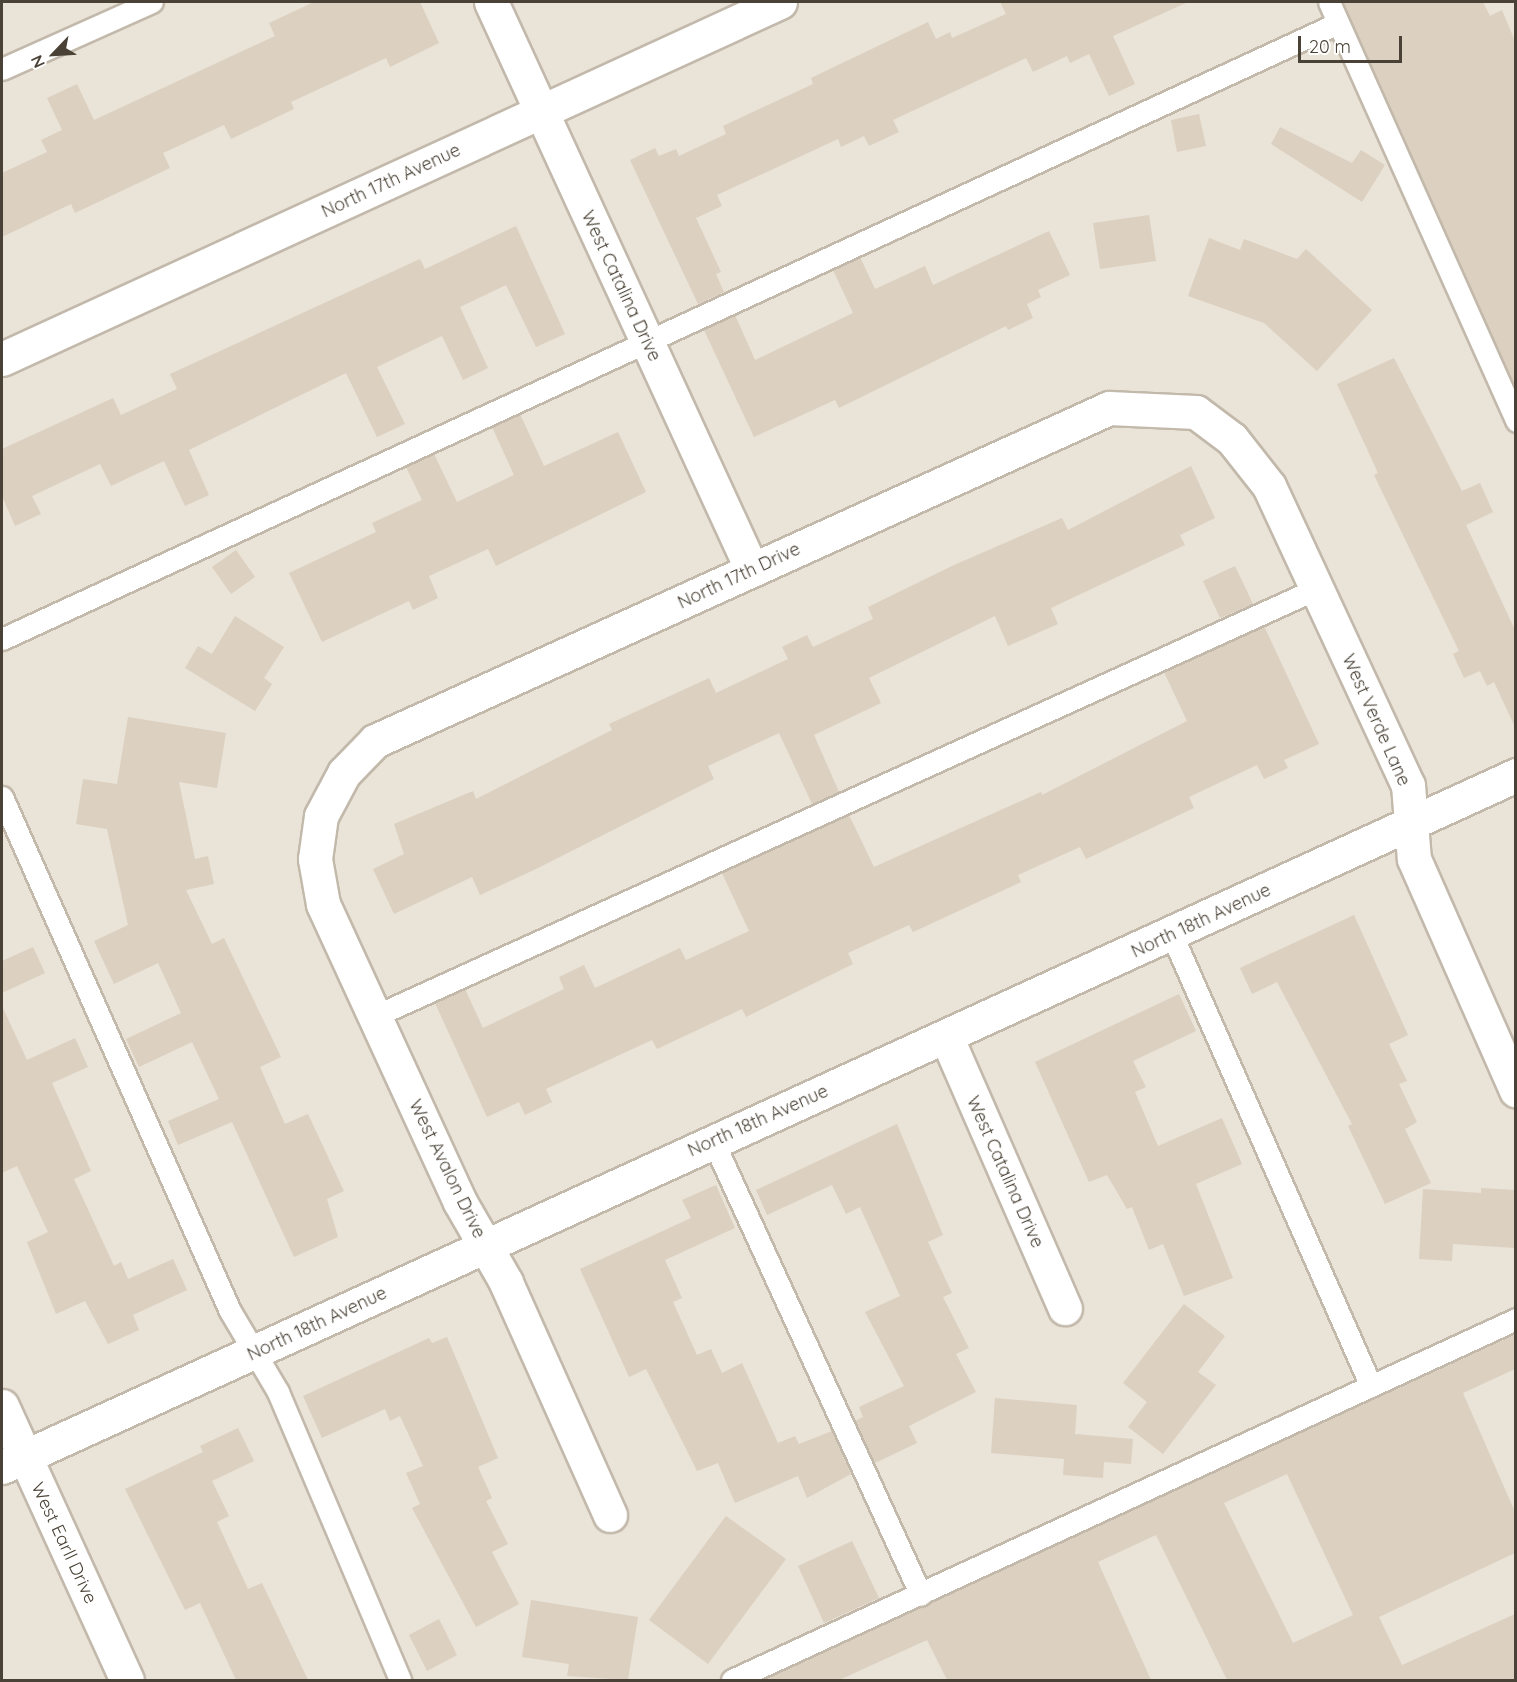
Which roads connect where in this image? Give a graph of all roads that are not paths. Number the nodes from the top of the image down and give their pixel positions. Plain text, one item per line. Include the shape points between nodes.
1 (152, 2) edge
2 (491, 2) edge
3 (780, 2) edge
4 (1329, 2) edge
5 (1338, 23) junction
6 (2, 69) edge
7 (540, 112) junction
8 (645, 339) junction
9 (2, 359) edge
10 (1196, 412) joint
11 (1515, 421) edge
12 (752, 570) junction
13 (1316, 589) junction
14 (2, 639) edge
15 (1515, 775) edge
16 (2, 797) edge
17 (321, 816) joint
18 (1412, 824) junction
19 (1172, 935) junction
20 (375, 1017) junction
21 (946, 1036) junction
22 (1515, 1090) edge
23 (713, 1141) junction
24 (485, 1246) junction
25 (1065, 1308) dead end
26 (1515, 1319) edge
27 (255, 1353) junction
28 (1371, 1386) junction
29 (2, 1406) edge
30 (13, 1462) edge
31 (610, 1515) dead end
32 (921, 1595) junction
33 (127, 1680) edge
34 (400, 1680) edge
35 (732, 1680) edge

1 - 6 lane
2 - 7 street, West Catalina Drive
3 - 7 street, North 17th Avenue
4 - 5 lane
5 - 8 lane
5 - 11 lane
7 - 8 street, West Catalina Drive
7 - 9 street, North 17th Avenue
8 - 12 street, West Catalina Drive
8 - 14 lane
10 - 12 street, North 17th Drive via 1108,408
10 - 13 street, West Verde Lane via 1232,439 1269,486
12 - 17 street, North 17th Drive via 375,741 344,773
13 - 18 street, West Verde Lane via 1408,785
13 - 20 lane
15 - 18 street, North 18th Avenue
16 - 27 lane via 230,1311
17 - 20 street, West Avalon Drive via 315,859 322,904
18 - 19 street, North 18th Avenue
18 - 22 street, West Verde Lane via 1414,859
19 - 21 street, North 18th Avenue
19 - 28 lane
20 - 24 street, West Avalon Drive
21 - 23 street, North 18th Avenue
21 - 25 street, West Catalina Drive
23 - 24 street, North 18th Avenue
23 - 32 lane
24 - 27 street, North 18th Avenue
24 - 31 street, West Avalon Drive
26 - 28 lane
27 - 30 street, North 18th Avenue
27 - 34 lane via 278,1392
28 - 32 lane
29 - 30 street, West Earll Drive
30 - 33 street, West Earll Drive
32 - 35 lane

